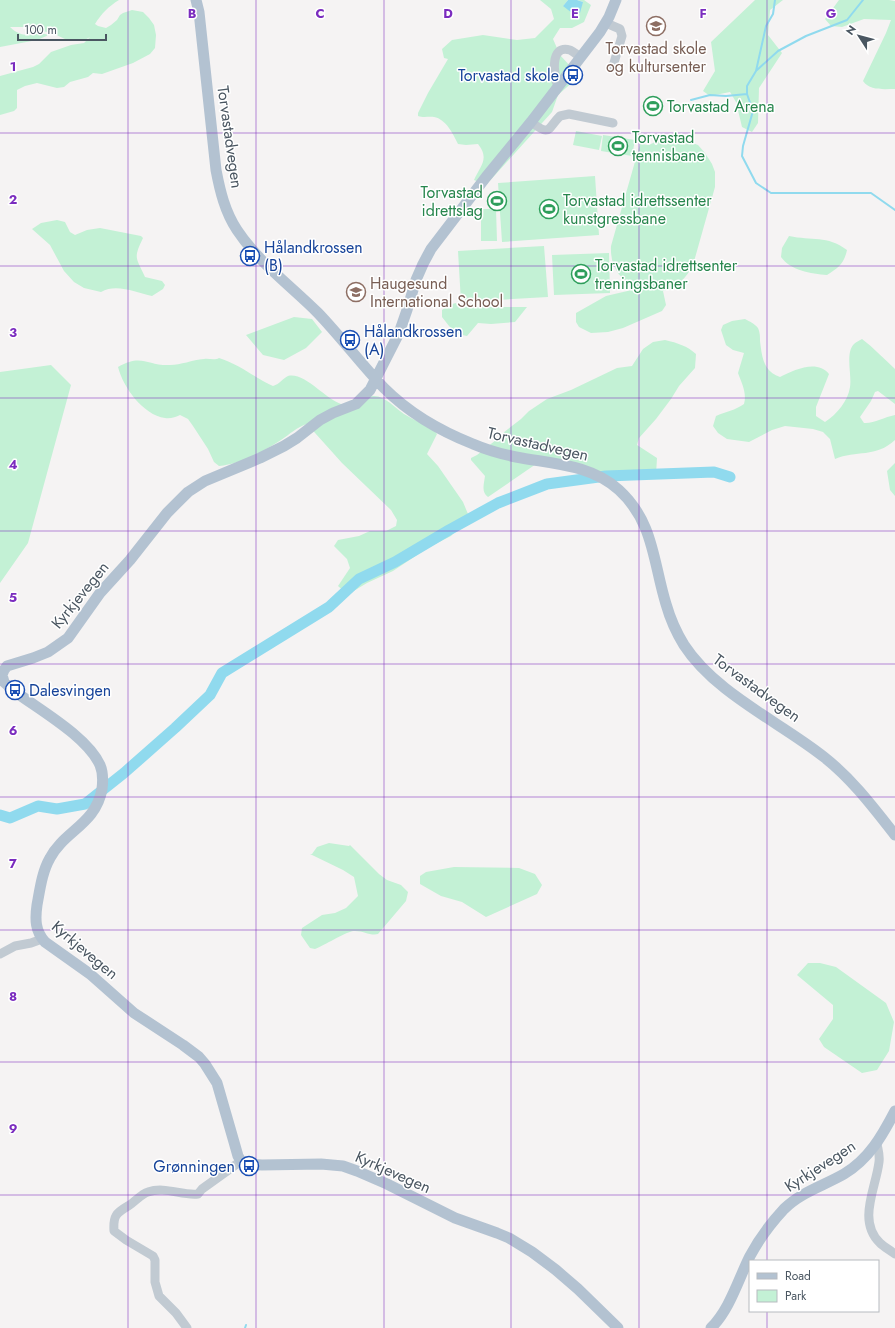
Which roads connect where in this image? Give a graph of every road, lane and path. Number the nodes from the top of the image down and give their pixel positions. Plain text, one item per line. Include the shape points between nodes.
1 (196, 0) edge
2 (616, 0) edge
3 (606, 23) junction
4 (581, 57) junction
5 (613, 66) dead end
6 (558, 87) junction
7 (531, 122) junction
8 (613, 123) dead end
9 (376, 379) junction
10 (1, 678) edge
11 (895, 835) edge
12 (42, 939) junction
13 (0, 954) edge
14 (895, 1111) edge
15 (877, 1144) junction
16 (241, 1161) junction
17 (895, 1254) edge
18 (187, 1328) edge
19 (618, 1328) edge
20 (711, 1328) edge

1 - 9 main road, Torvastadvegen via 216,170 221,196 229,216 247,244 327,322
2 - 3 main road
3 - 4 main road
3 - 5 street via 620,29 622,36
4 - 6 main road
4 - 6 street via 568,50 562,50 557,54 554,62
6 - 7 main road
7 - 8 street via 546,130 552,127 560,116 569,114
7 - 9 main road via 426,258 399,333
9 - 10 main road, Kyrkjevegen via 370,390 356,404 320,420 284,446 205,481 188,492 100,593 68,638 48,652 7,666
9 - 11 main road, Torvastadvegen via 416,414 455,437 505,454 583,470 601,477 619,491 637,510 646,527 670,618 693,657 721,685 831,763 859,790
10 - 12 main road, Kyrkjevegen via 12,690 86,746 102,770 101,795 95,808 82,825 58,846 45,870 36,913 36,923
12 - 13 street via 15,946
12 - 16 main road, Kyrkjevegen via 90,974 134,1013 184,1045 199,1058 217,1083
14 - 15 main road, Kyrkjevegen
15 - 17 street via 879,1161 868,1212 870,1230 880,1244
15 - 20 main road, Kyrkjevegen via 855,1166 802,1194 785,1208 760,1239 724,1309
16 - 18 street via 198,1194 170,1190 148,1192 118,1212 115,1218 114,1230 153,1256 159,1296
16 - 19 main road, Kyrkjevegen via 262,1165 343,1166 387,1184 455,1218 503,1236 532,1252 562,1274

